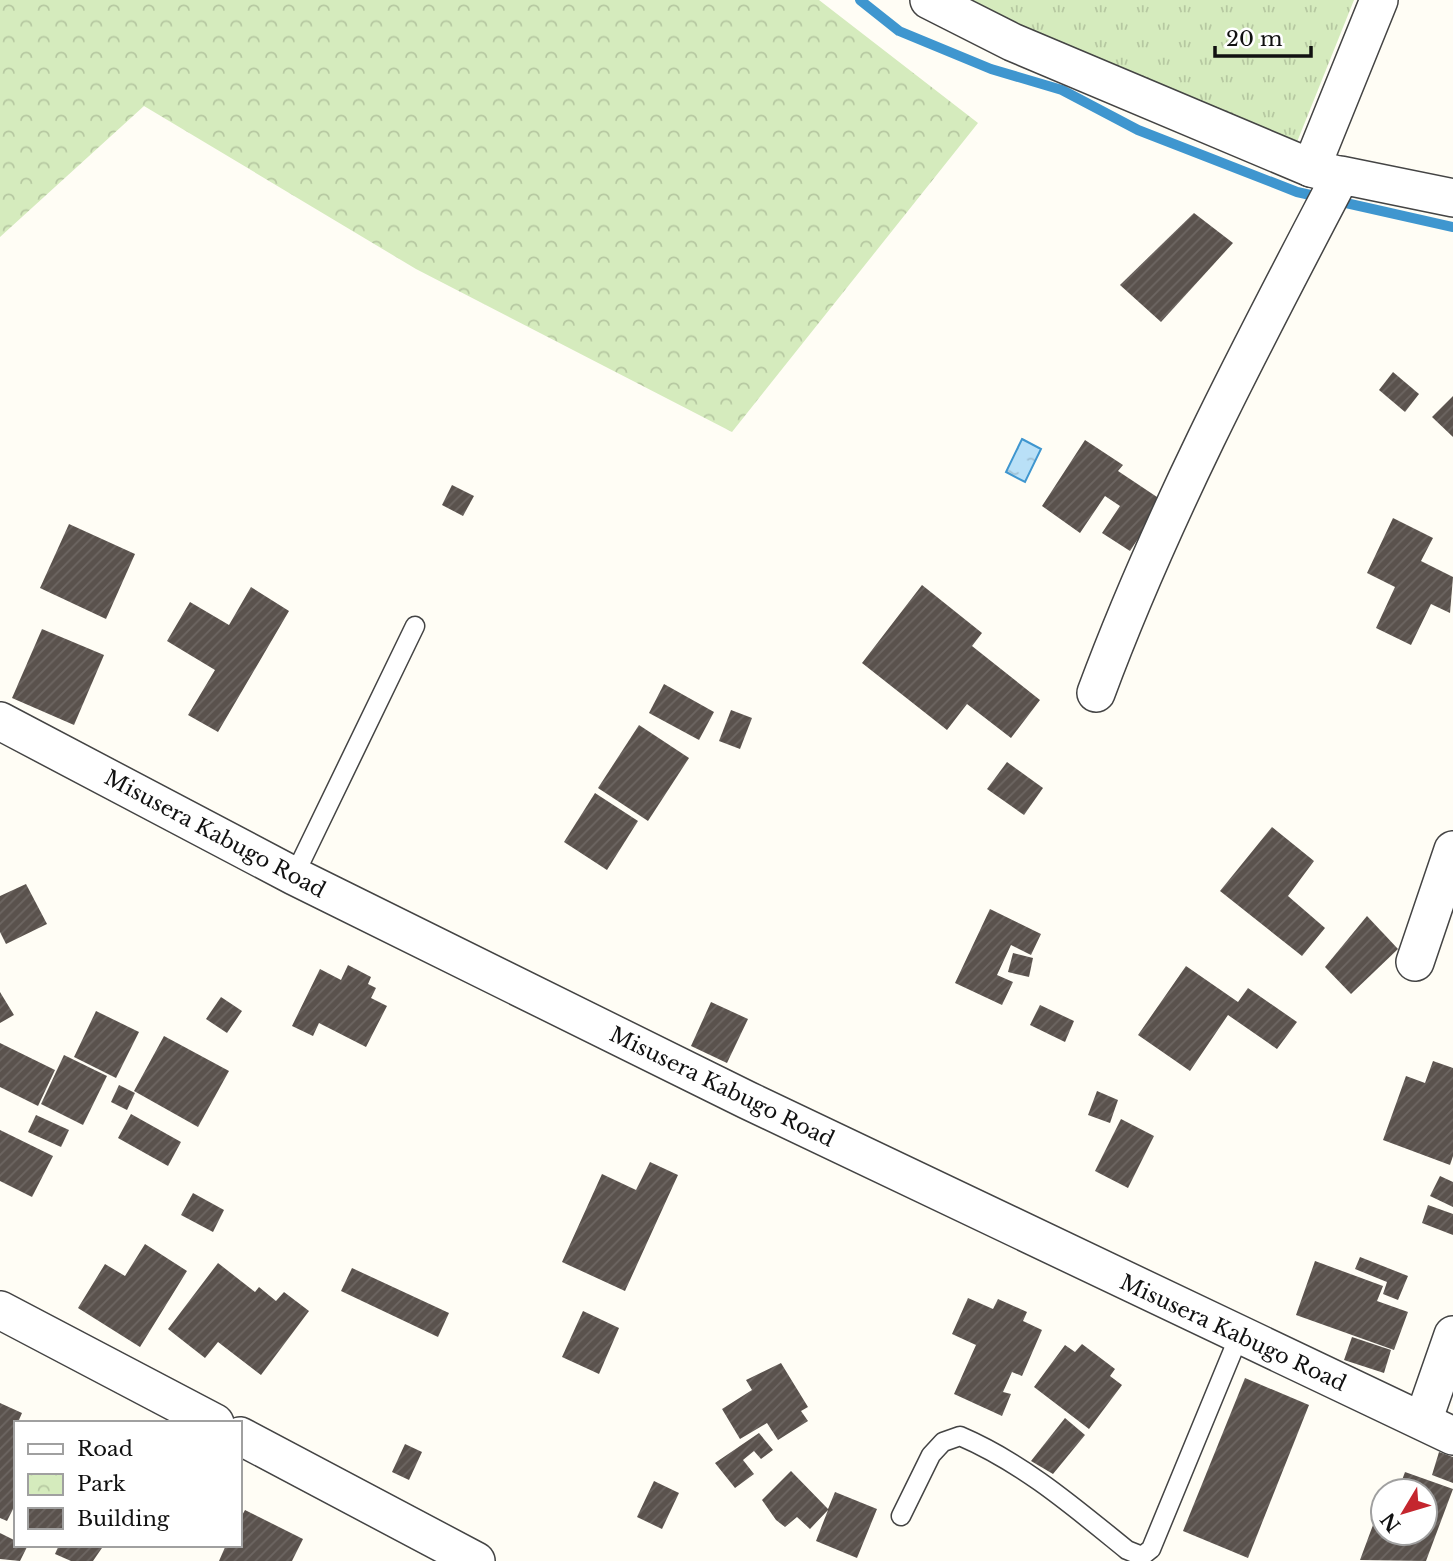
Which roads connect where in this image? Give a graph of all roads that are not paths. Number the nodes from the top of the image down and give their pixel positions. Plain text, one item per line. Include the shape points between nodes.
1 (929, 0) edge
2 (1380, 0) edge
3 (1326, 172) junction
4 (1453, 198) edge
5 (415, 626) dead end
6 (1096, 693) dead end
7 (0, 721) edge
8 (1453, 850) edge
9 (293, 876) junction
10 (1415, 962) dead end
11 (0, 1310) edge
12 (1453, 1335) edge
13 (1239, 1336) junction
14 (211, 1421) edge
15 (1438, 1429) edge
16 (242, 1437) edge
17 (901, 1516) dead end
18 (476, 1561) edge

1 - 3 street via 1013,41
2 - 3 street
3 - 4 street
3 - 6 street
5 - 9 lane
7 - 9 street, Misusera Kabugo Road
8 - 10 street
9 - 13 street, Misusera Kabugo Road
11 - 14 street
12 - 15 street
13 - 15 street, Misusera Kabugo Road
13 - 17 lane via 1151,1549 1142,1556 1045,1484 960,1436 943,1442 932,1455
16 - 18 street

